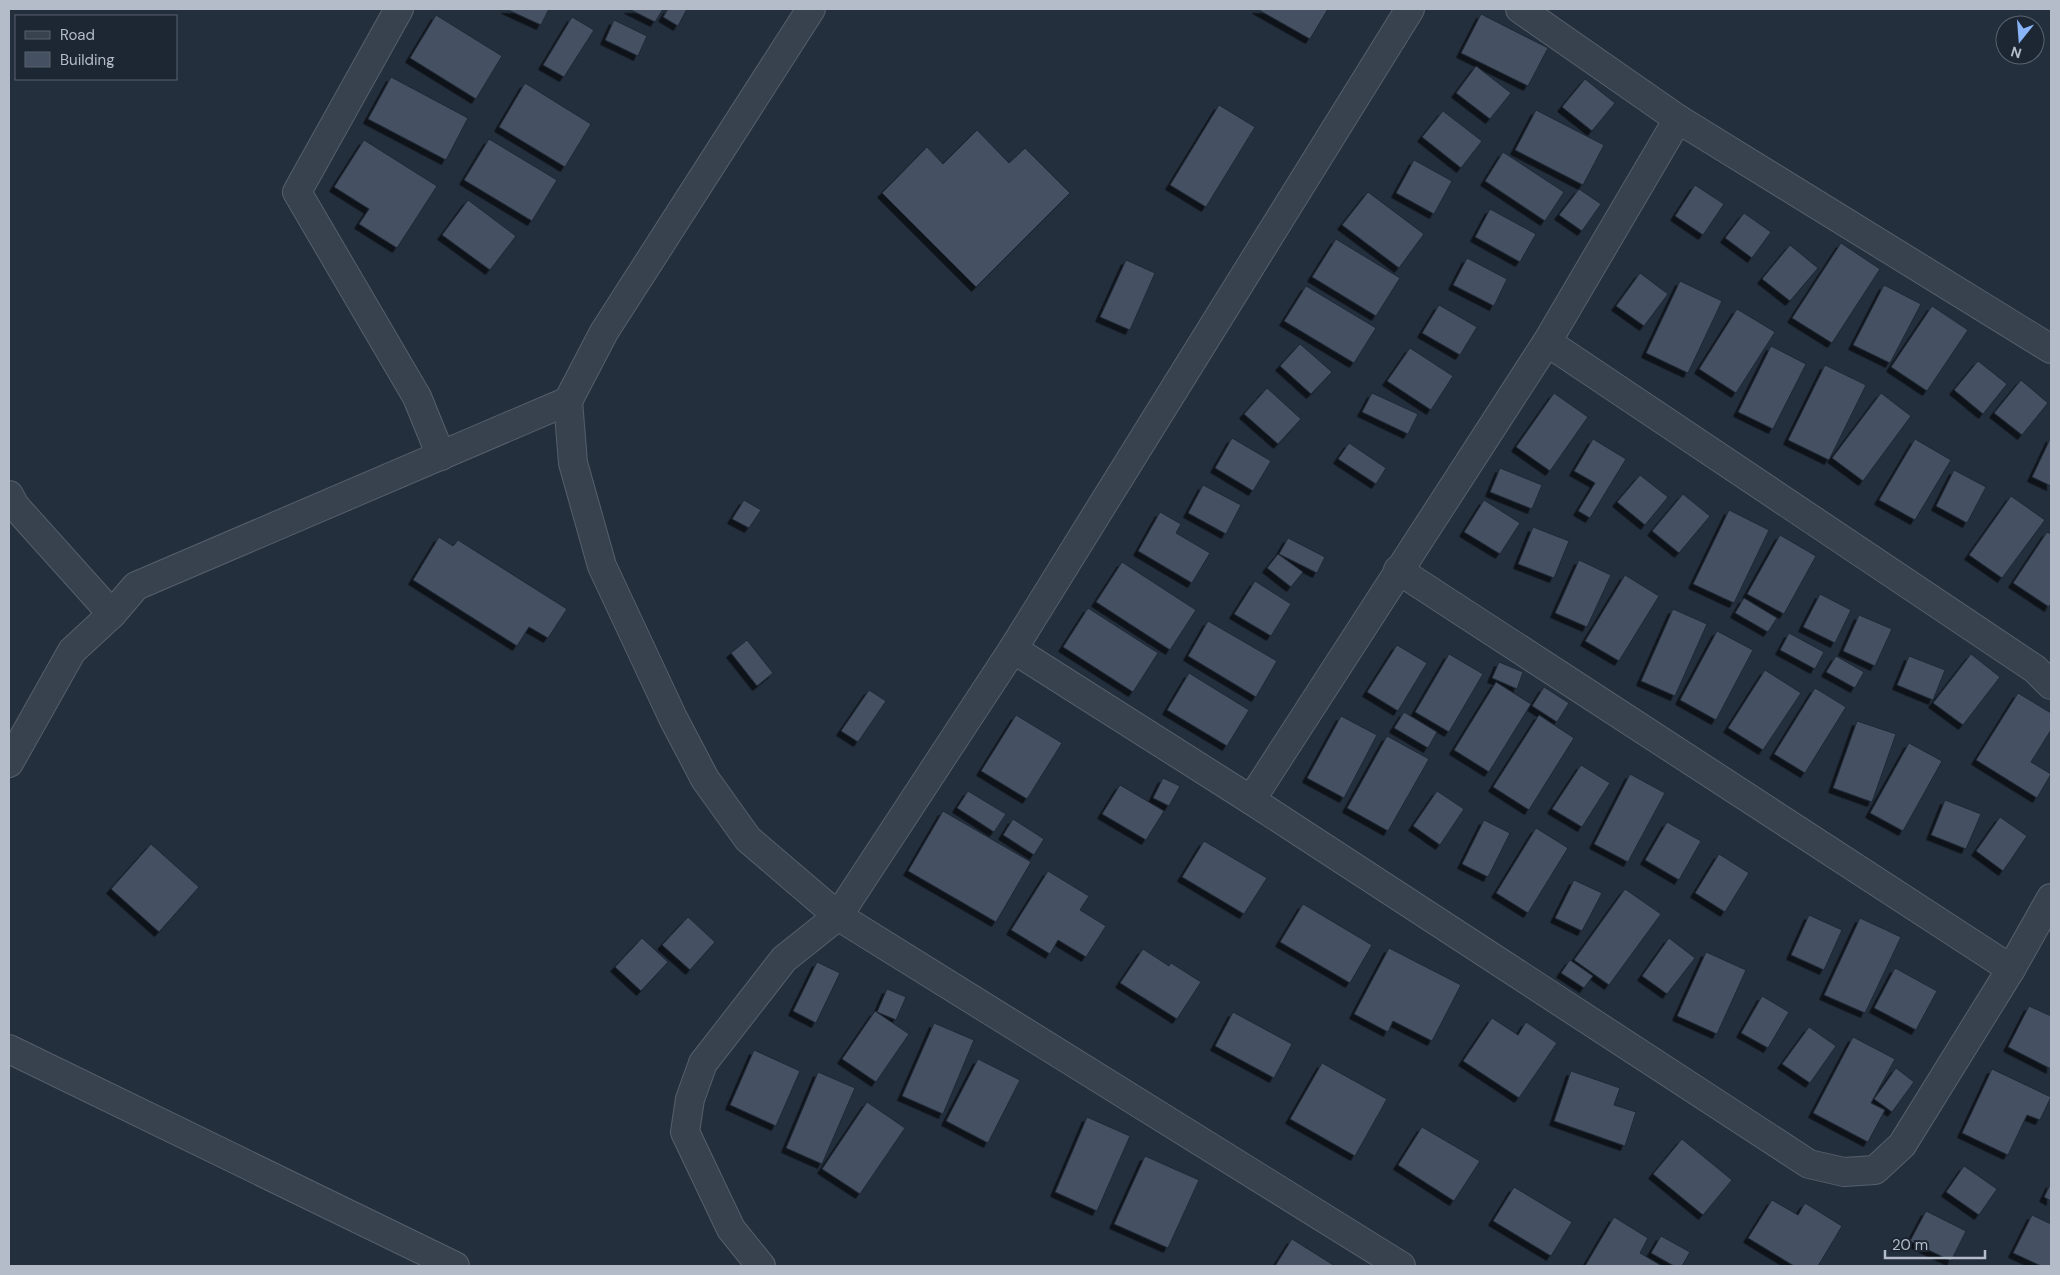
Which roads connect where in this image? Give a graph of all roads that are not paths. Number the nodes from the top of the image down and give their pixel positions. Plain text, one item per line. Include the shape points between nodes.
1 (398, 9) edge
2 (811, 9) edge
3 (1410, 9) edge
4 (1520, 9) edge
5 (1678, 120) junction
6 (1547, 342) junction
7 (2051, 349) edge
8 (568, 401) junction
9 (441, 456) junction
10 (9, 495) edge
11 (1398, 570) junction
12 (112, 614) junction
13 (1013, 648) junction
14 (2051, 685) edge
15 (9, 763) edge
16 (1251, 800) junction
17 (2051, 898) edge
18 (838, 916) junction
19 (2011, 968) junction
20 (9, 1049) edge
21 (455, 1266) edge
22 (761, 1266) edge
23 (1401, 1266) edge

1 - 9 street via 298,192 417,397
2 - 8 street via 604,332
3 - 13 street
4 - 5 street
5 - 6 street
5 - 7 street
6 - 11 street
6 - 14 street via 2035,669
8 - 9 street
8 - 18 street via 573,463 602,566 696,762 748,839
9 - 12 street via 136,586
10 - 12 street via 15,506
11 - 16 street
11 - 19 street
12 - 15 street via 72,650
13 - 16 street
13 - 18 street
16 - 19 street via 1761,1134 1809,1164 1844,1172 1875,1170 1902,1145
17 - 19 street
18 - 22 street via 784,959 703,1064 690,1099 685,1132 731,1229
18 - 23 street
20 - 21 street

